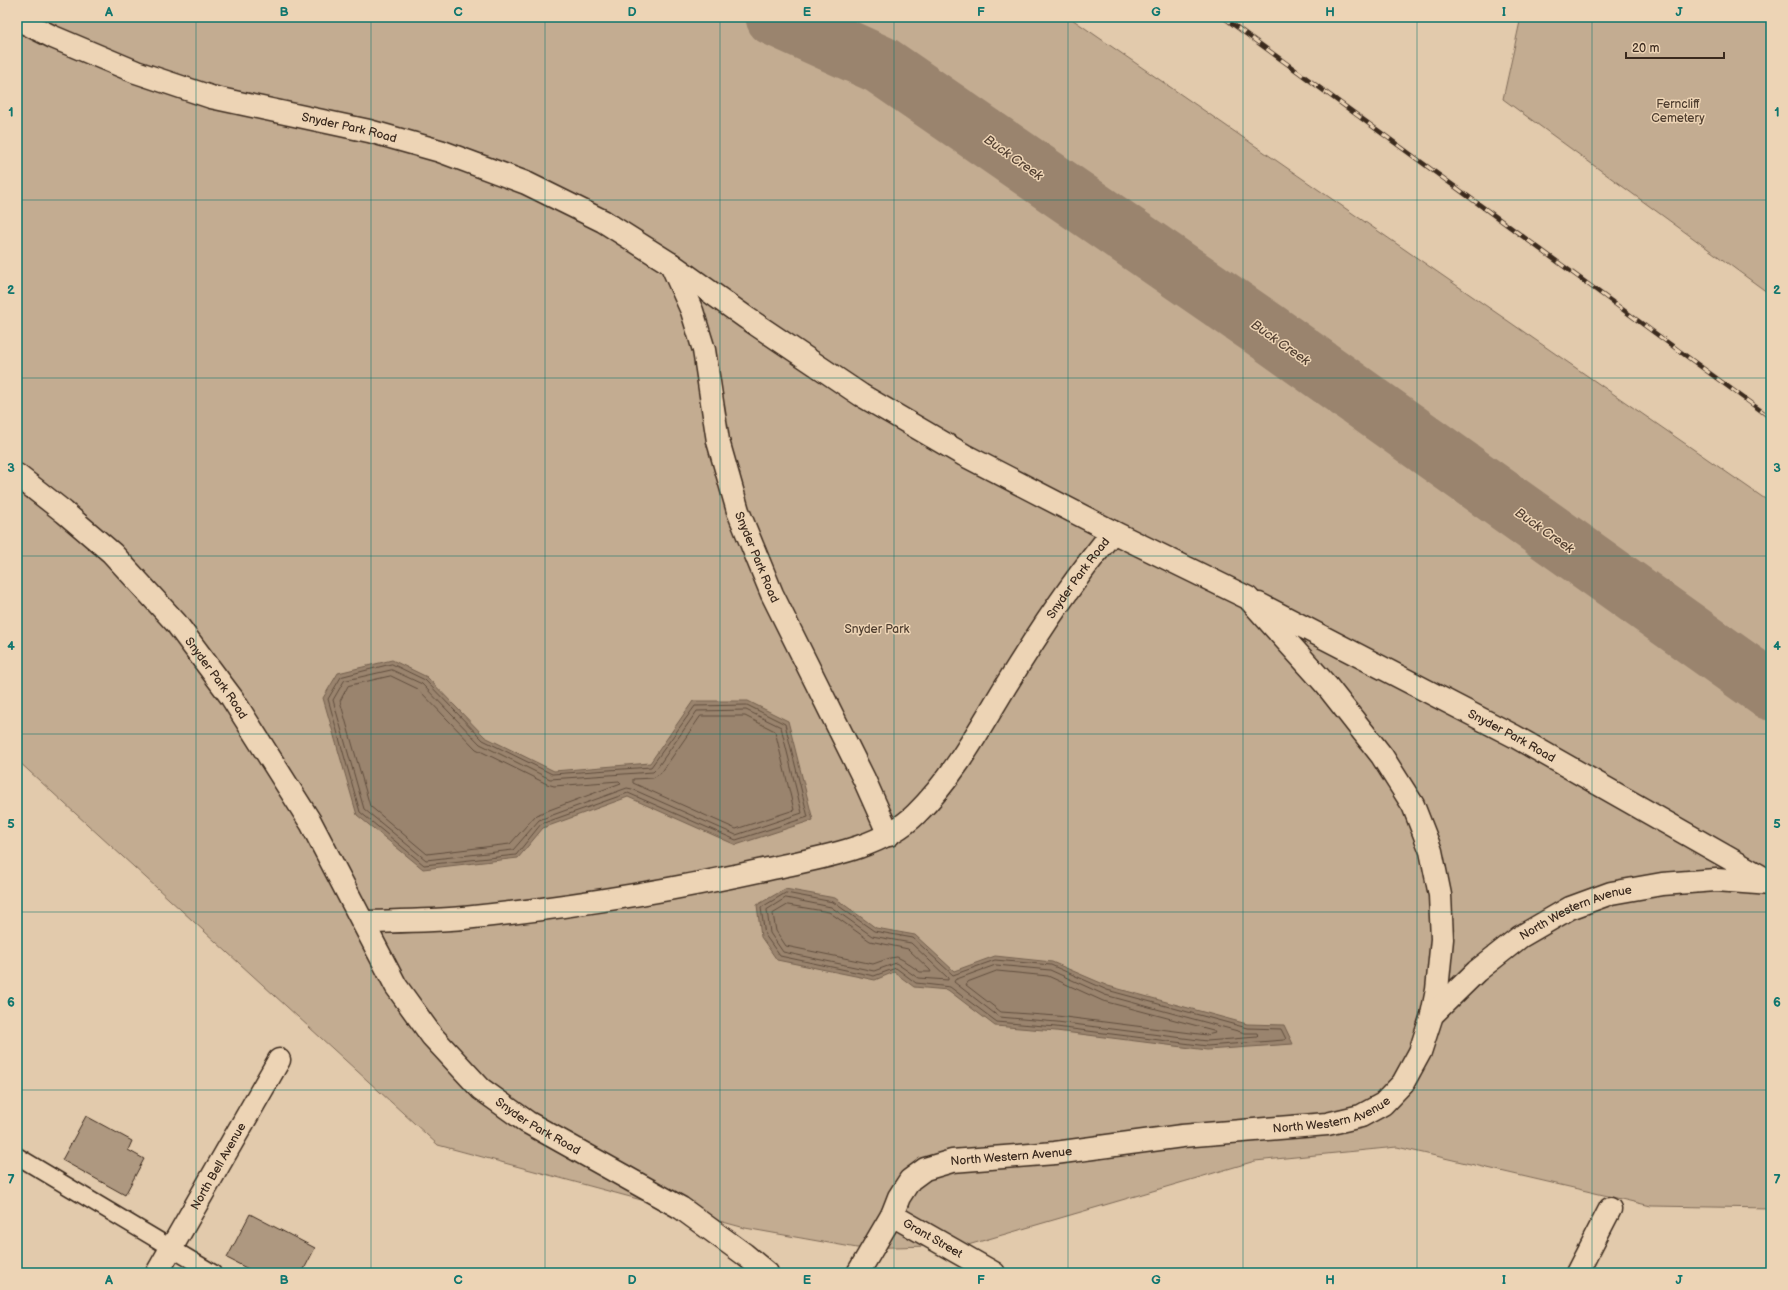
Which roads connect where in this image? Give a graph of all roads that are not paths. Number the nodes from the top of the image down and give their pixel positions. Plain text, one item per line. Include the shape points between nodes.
1 (17, 19) edge
2 (671, 264) junction
3 (17, 475) edge
4 (1113, 532) junction
5 (1248, 598) junction
6 (889, 835) junction
7 (1771, 883) edge
8 (363, 922) junction
9 (1432, 1015) junction
10 (279, 1060) dead end
11 (17, 1156) edge
12 (1610, 1209) dead end
13 (892, 1215) junction
14 (171, 1248) junction
15 (157, 1273) edge
16 (213, 1273) edge
17 (768, 1273) edge
18 (858, 1273) edge
19 (994, 1273) edge
20 (1577, 1273) edge

1 - 2 street, Snyder Park Road via 136,72 211,97 369,131 476,164 526,183 603,220
2 - 4 street, Snyder Park Road via 861,395 964,455
2 - 6 street, Snyder Park Road via 692,311 704,350 718,441 738,511 772,594
3 - 8 street, Snyder Park Road via 112,553 176,623 232,698 311,823
4 - 5 street, Snyder Park Road
4 - 6 street, Snyder Park Road via 1046,620 942,785 915,816
5 - 7 street, Snyder Park Road via 1514,736
5 - 9 street, Snyder Park Road via 1327,686 1382,756 1413,805 1431,851 1440,895 1442,939
6 - 8 street, Snyder Park Road via 845,852 706,882 574,905 462,918
7 - 9 street, North Western Avenue via 1716,880 1662,884 1611,893 1570,908 1520,937 1477,971
8 - 17 street, Snyder Park Road via 400,992 432,1036 481,1089 527,1122 680,1208
9 - 13 street, North Western Avenue via 1420,1052 1403,1084 1383,1104 1361,1116 1327,1124 1182,1136 1055,1153 952,1161 925,1169 910,1180 899,1196
10 - 14 street, North Bell Avenue
11 - 14 lane
12 - 20 street
13 - 18 street, North Western Avenue
13 - 19 street, Grant Street
14 - 15 street, North Bell Avenue
14 - 16 lane

